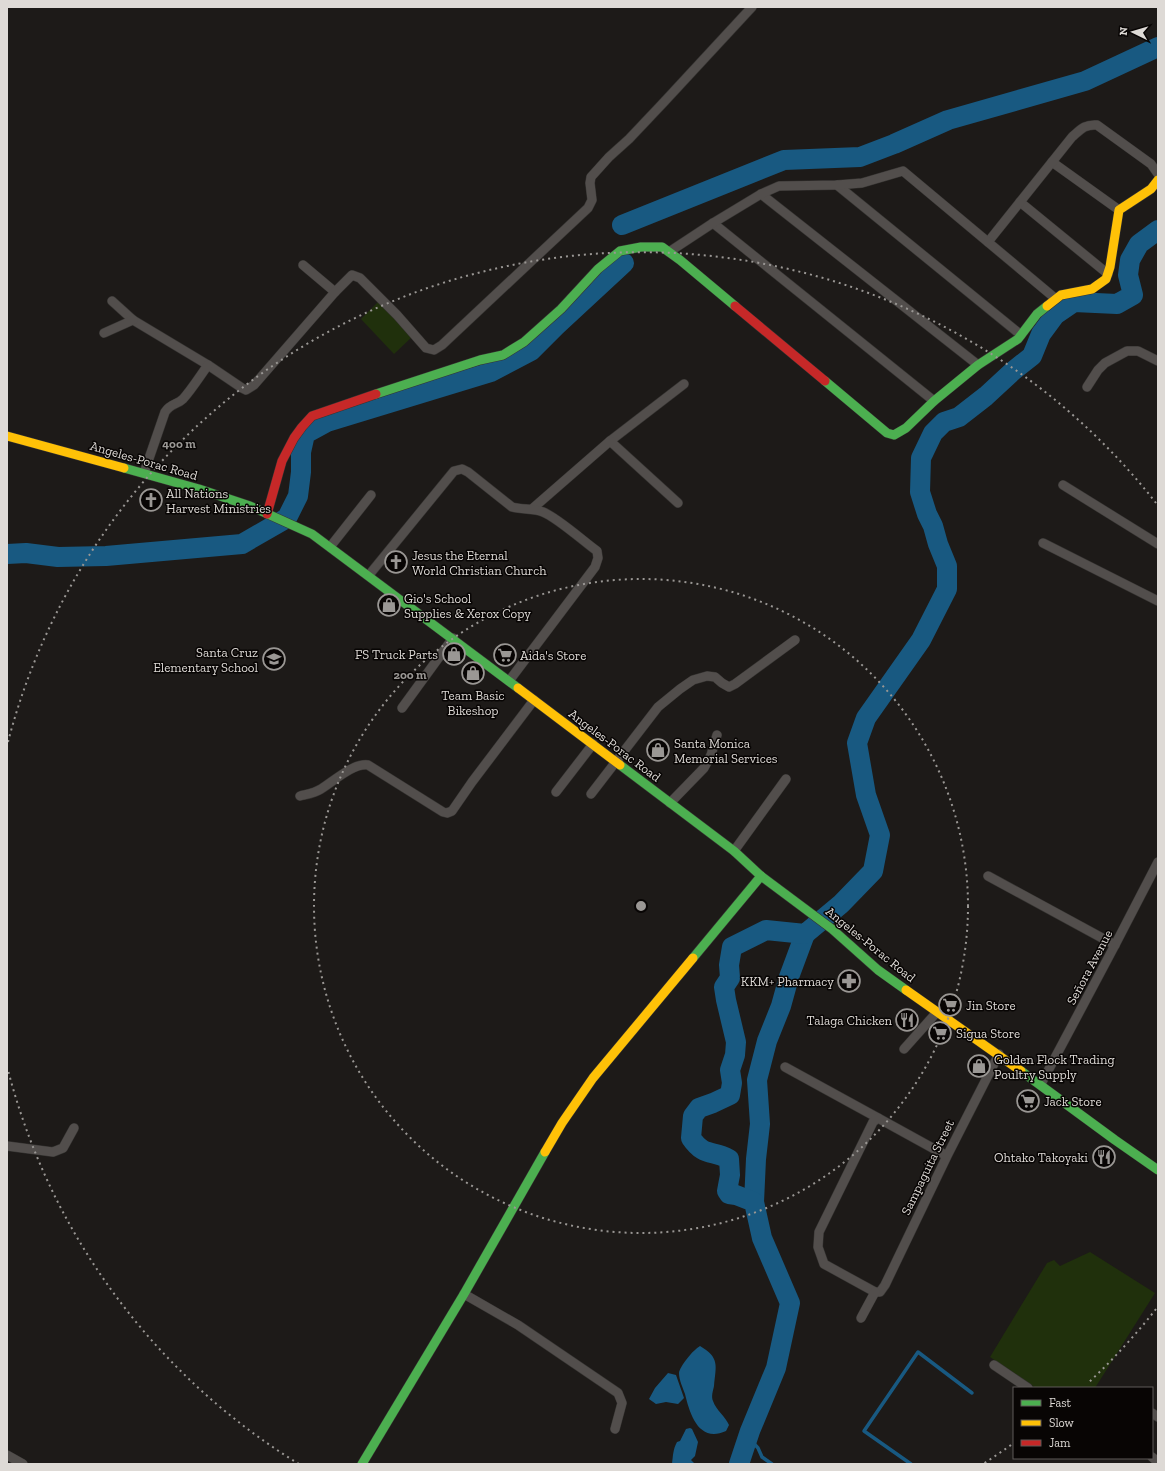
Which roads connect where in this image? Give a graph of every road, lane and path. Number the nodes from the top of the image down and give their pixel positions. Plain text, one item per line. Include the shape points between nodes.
1 (752, 7) edge
2 (1052, 162) junction
3 (1158, 174) edge
4 (1158, 180) edge
5 (837, 185) junction
6 (761, 194) junction
7 (1020, 202) junction
8 (1119, 210) junction
9 (713, 223) junction
10 (988, 242) junction
11 (669, 252) junction
12 (303, 264) dead end
13 (1108, 274) junction
14 (335, 292) junction
15 (1056, 299) junction
16 (112, 301) dead end
17 (133, 320) junction
18 (104, 333) dead end
19 (1021, 335) junction
20 (1158, 361) edge
21 (208, 364) junction
22 (978, 365) junction
23 (684, 384) dead end
24 (1087, 387) dead end
25 (934, 400) junction
26 (7, 436) edge
27 (610, 440) junction
28 (144, 473) junction
29 (1063, 485) dead end
30 (371, 495) dead end
31 (678, 503) dead end
32 (532, 509) junction
33 (271, 515) junction
34 (1043, 543) dead end
35 (1158, 544) edge
36 (330, 547) junction
37 (369, 575) junction
38 (1158, 601) edge
39 (453, 638) junction
40 (795, 640) dead end
41 (509, 681) junction
42 (534, 700) junction
43 (402, 708) dead end
44 (717, 735) dead end
45 (593, 744) junction
46 (616, 762) junction
47 (786, 779) dead end
48 (556, 792) dead end
49 (591, 794) dead end
50 (300, 796) dead end
51 (670, 803) junction
52 (734, 851) junction
53 (1158, 862) edge
54 (761, 876) junction
55 (988, 876) dead end
56 (1115, 945) junction
57 (937, 1012) junction
58 (904, 1049) dead end
59 (999, 1054) junction
60 (785, 1067) dead end
61 (1041, 1084) junction
62 (878, 1118) junction
63 (74, 1128) dead end
64 (7, 1146) edge
65 (947, 1156) junction
66 (1158, 1170) edge
67 (877, 1292) junction
68 (464, 1294) junction
69 (861, 1318) dead end
70 (994, 1365) dead end
71 (1027, 1387) edge
72 (615, 1429) dead end
73 (7, 1456) edge
74 (23, 1464) edge
75 (362, 1464) edge

1 - 14 street via 629,139 590,177 592,200 588,208 442,345 434,350 426,348 360,278 352,275
2 - 3 street via 1082,128 1097,125 1151,164
2 - 7 street
2 - 8 street
4 - 8 street via 1150,190
5 - 6 street via 779,186
5 - 10 street via 862,183 903,171
5 - 19 street
6 - 9 street
6 - 22 street
7 - 10 street
7 - 13 street
8 - 13 street
9 - 11 street
9 - 25 street
10 - 15 street
11 - 25 street via 887,433 894,435 906,428
11 - 33 street via 662,247 620,251 598,269 561,309 524,342 502,355 422,378 312,416 300,427 281,461
12 - 14 street
13 - 15 street via 1106,279 1092,288 1061,295
14 - 21 street via 250,389 242,388
15 - 19 street via 1037,314
16 - 17 street
17 - 18 street
17 - 21 street
19 - 22 street
20 - 24 street via 1138,352 1128,351 1104,363
21 - 28 street via 182,400 164,412
22 - 25 street
23 - 27 street
26 - 28 street, Angeles-Porac Road
27 - 31 street
27 - 32 street
28 - 33 street, Angeles-Porac Road via 204,490
29 - 35 street
30 - 36 street
32 - 37 street via 512,507 468,472 462,469 454,471
32 - 41 street via 552,517 597,551 598,558 595,567
33 - 36 street, Angeles-Porac Road via 301,528
34 - 38 street
36 - 37 street, Angeles-Porac Road
37 - 39 street, Angeles-Porac Road
39 - 41 street, Angeles-Porac Road
39 - 43 street
40 - 46 street via 729,687 715,677 707,676 693,680 658,708
41 - 42 street, Angeles-Porac Road
42 - 45 street, Angeles-Porac Road
42 - 50 street via 452,811 443,812 363,764 321,789
44 - 51 street via 704,768
45 - 46 street, Angeles-Porac Road
45 - 48 street
46 - 49 street
46 - 51 street, Angeles-Porac Road
47 - 52 street
51 - 52 street, Angeles-Porac Road
52 - 54 street, Angeles-Porac Road
53 - 56 street, Señora Avenue
54 - 57 street, Angeles-Porac Road via 806,909 878,970
54 - 68 street via 580,1095
55 - 56 street
56 - 61 street, Señora Avenue
57 - 58 street
57 - 59 street, Angeles-Porac Road
59 - 61 street, Angeles-Porac Road
59 - 65 street, Sampaguita Street
60 - 62 street
61 - 66 street, Angeles-Porac Road
62 - 65 street
62 - 67 street via 873,1122 819,1232 818,1242 824,1264
63 - 64 street via 63,1148 53,1152
65 - 67 street, Sampaguita Street via 884,1286
67 - 69 street, Sampaguita Street
68 - 72 street via 518,1325 618,1393 622,1403
68 - 75 street
70 - 71 street
73 - 74 street

